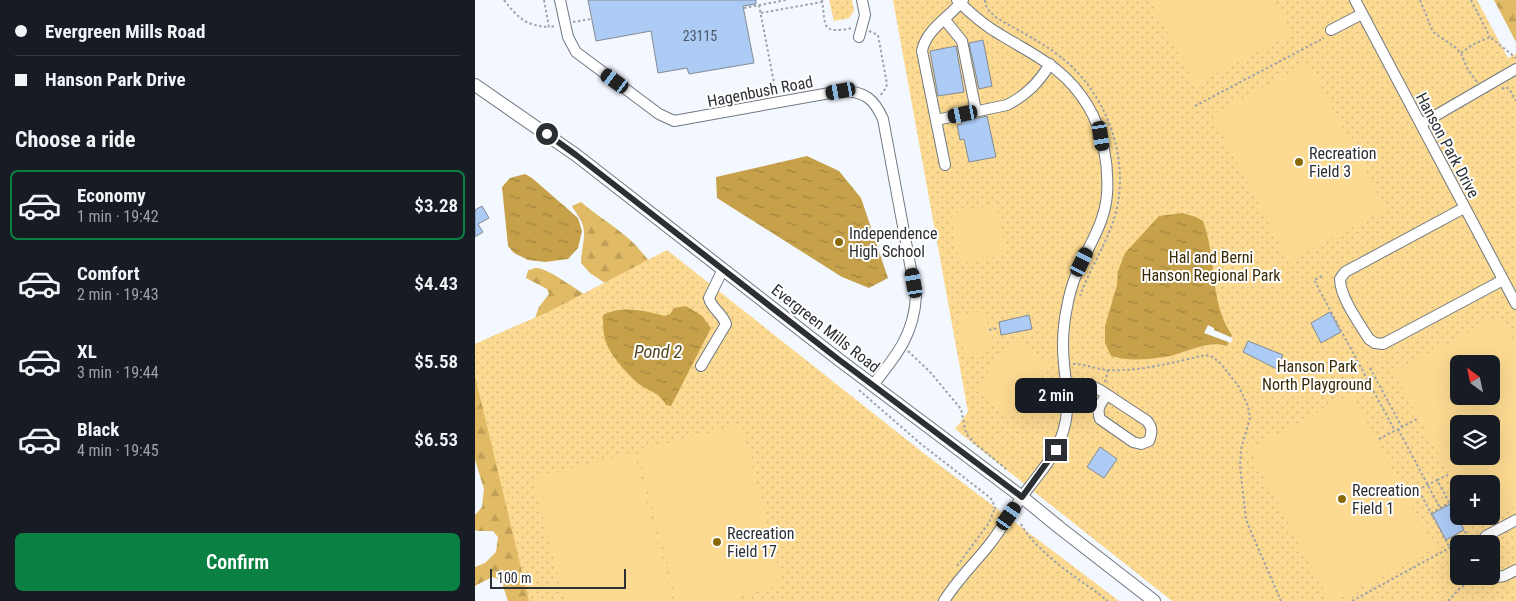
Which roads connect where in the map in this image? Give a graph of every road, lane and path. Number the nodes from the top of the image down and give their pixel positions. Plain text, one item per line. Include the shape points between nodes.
1 (504, 0) edge
2 (560, 0) edge
3 (786, 0) edge
4 (862, 0) edge
5 (985, 0) edge
6 (1355, 0) edge
7 (1420, 0) edge
8 (1471, 0) edge
9 (960, 1) edge
10 (822, 2) dead end
11 (759, 5) junction
12 (744, 8) dead end
13 (761, 13) junction
14 (1362, 14) junction
15 (945, 20) junction
16 (549, 27) dead end
17 (1327, 34) joint
18 (859, 37) dead end
19 (1491, 37) junction
20 (1461, 53) junction
21 (1516, 58) edge
22 (1050, 64) junction
23 (1516, 69) edge
24 (475, 85) edge
25 (775, 88) dead end
26 (1482, 89) junction
27 (1497, 91) dead end
28 (1516, 101) edge
29 (1195, 106) dead end
30 (976, 111) junction
31 (936, 120) junction
32 (1421, 124) junction
33 (945, 165) dead end
34 (1464, 208) junction
35 (723, 269) junction
36 (1322, 276) dead end
37 (1503, 280) junction
38 (1079, 300) dead end
39 (1516, 304) edge
40 (998, 328) dead end
41 (989, 330) dead end
42 (908, 351) dead end
43 (701, 366) dead end
44 (1370, 368) dead end
45 (1108, 370) junction
46 (1071, 384) junction
47 (873, 385) junction
48 (859, 390) dead end
49 (1103, 392) junction
50 (1417, 419) dead end
51 (1402, 427) junction
52 (1398, 429) junction
53 (1395, 431) junction
54 (1379, 439) dead end
55 (1448, 474) dead end
56 (1010, 477) dead end
57 (1437, 480) junction
58 (1428, 485) junction
59 (1419, 490) junction
60 (1409, 495) dead end
61 (1022, 497) junction
62 (1449, 503) junction
63 (995, 508) junction
64 (1440, 508) junction
65 (999, 509) dead end
66 (1431, 513) junction
67 (1516, 520) edge
68 (1021, 524) dead end
69 (1466, 535) edge
70 (1488, 535) edge
71 (1450, 548) joint
72 (956, 568) dead end
73 (1516, 570) edge
74 (1500, 577) edge
75 (1464, 585) edge
76 (944, 601) edge
77 (1108, 601) edge
78 (1154, 601) edge
79 (1281, 601) edge
80 (1352, 601) edge
81 (1448, 601) edge

1 - 16 path via 526,22
2 - 47 street, Hagenbush Road via 567,38 576,52 674,122 841,91 863,94 878,108 883,120 916,296 909,333
3 - 11 path
4 - 18 street via 865,15
5 - 38 path via 989,12 1051,49 1074,68 1099,102 1115,144 1119,164 1116,211
6 - 14 street, Hanson Park Drive
7 - 20 path via 1433,32
8 - 19 path
9 - 15 street
9 - 22 street via 987,26
10 - 13 path
11 - 12 path
11 - 13 path
13 - 25 path
14 - 17 street
14 - 32 street, Hanson Park Drive
15 - 30 street via 962,41
15 - 31 street via 924,41 922,51
17 - 29 path
19 - 20 path
19 - 21 path
20 - 26 path
22 - 30 street via 1017,100
22 - 46 street via 1077,90 1088,107 1101,136 1106,171 1107,193 1102,217 1076,275 1067,308 1063,349
23 - 26 street
24 - 35 main road, Evergreen Mills Road via 576,155
26 - 32 street
27 - 28 path via 1506,87
30 - 31 street
31 - 33 street
32 - 34 street, Hanson Park Drive
34 - 37 street, Hanson Park Drive
34 - 37 street via 1345,272 1340,279 1343,295 1369,339 1383,344
35 - 43 street via 709,298 726,324
35 - 47 main road, Evergreen Mills Road
36 - 53 path via 1315,280
37 - 39 street, Hanson Park Drive
40 - 41 path
42 - 56 path via 931,372 961,409 966,433 973,442 1005,468
44 - 51 path
45 - 46 path via 1073,364
45 - 49 path
45 - 79 path via 1151,367 1205,355 1218,361 1232,378 1245,397 1250,418 1240,466 1246,520
46 - 49 street via 1092,386
46 - 61 street via 1063,434 1046,466
47 - 61 main road, Evergreen Mills Road
48 - 63 path via 921,444 991,498
49 - 49 street via 1151,426 1149,441 1133,442 1100,419 1098,414
50 - 51 path
51 - 52 path
52 - 53 path
52 - 58 path
53 - 54 path
55 - 57 path
57 - 58 path
57 - 62 path
58 - 59 path
58 - 64 path
59 - 60 path
59 - 66 path
61 - 76 street via 990,544
61 - 78 main road, Evergreen Mills Road
62 - 64 path
62 - 69 path
63 - 65 path
63 - 72 path via 989,523
64 - 66 path
66 - 71 path
67 - 70 street
68 - 77 path via 1039,547
71 - 80 path
73 - 74 street
75 - 81 path

